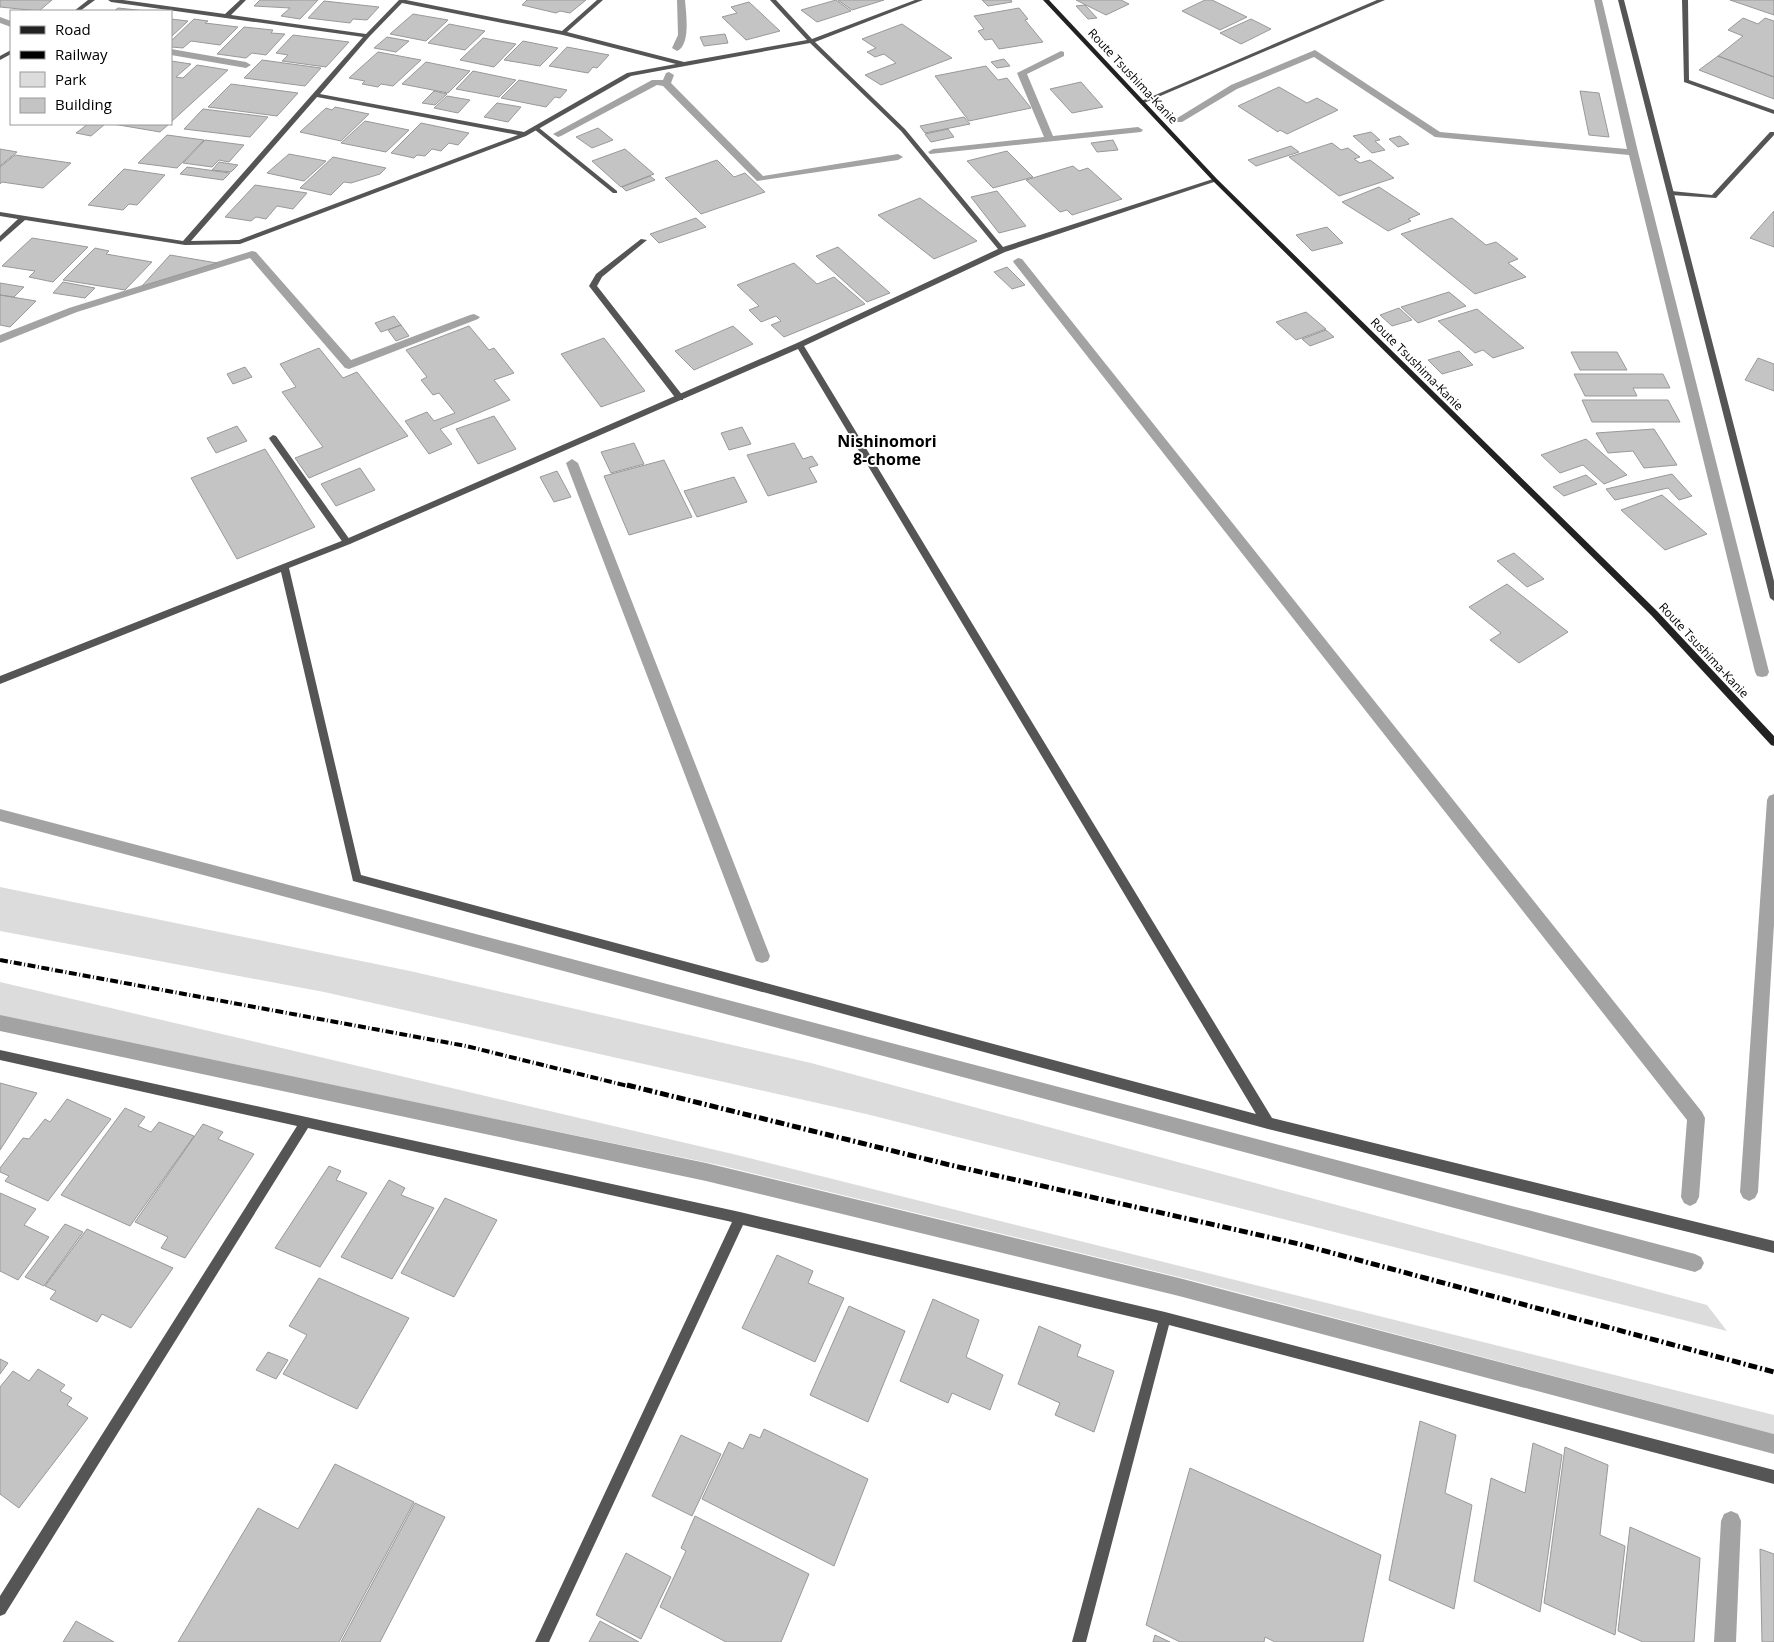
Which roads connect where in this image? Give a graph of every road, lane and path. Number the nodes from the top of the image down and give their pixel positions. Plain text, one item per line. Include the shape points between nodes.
1 (92, 0) edge
2 (111, 0) edge
3 (243, 0) edge
4 (402, 0) edge
5 (600, 0) edge
6 (773, 0) edge
7 (920, 0) edge
8 (1046, 0) edge
9 (1382, 0) edge
10 (1622, 0) edge
11 (1685, 0) edge
12 (78, 10) edge
13 (227, 16) junction
14 (563, 33) junction
15 (367, 36) junction
16 (811, 42) junction
17 (685, 64) junction
18 (316, 95) junction
19 (1142, 102) junction
20 (1774, 112) edge
21 (536, 128) junction
22 (1772, 133) dead end
23 (524, 134) junction
24 (1215, 180) junction
25 (615, 192) dead end
26 (1671, 193) junction
27 (0, 214) edge
28 (23, 218) junction
29 (0, 240) edge
30 (643, 240) dead end
31 (185, 243) junction
32 (1002, 250) junction
33 (800, 345) junction
34 (680, 398) junction
35 (274, 438) dead end
36 (347, 542) junction
37 (285, 568) junction
38 (1774, 598) edge
39 (0, 680) edge
40 (1774, 742) edge
41 (0, 1055) edge
42 (306, 1122) junction
43 (1268, 1123) junction
44 (740, 1218) junction
45 (1774, 1247) edge
46 (1165, 1318) junction
47 (1774, 1477) edge
48 (0, 1610) edge
49 (542, 1642) edge
50 (1079, 1642) edge

1 - 12 street
2 - 13 street
3 - 13 street
4 - 14 street
4 - 15 street
5 - 14 street
6 - 16 street
7 - 16 street
8 - 19 main road, Route Tsushima-Kanie
9 - 19 street
10 - 26 street
11 - 20 street via 1686,81
13 - 15 street
14 - 17 street
15 - 18 street
16 - 17 street
16 - 32 street via 903,130
17 - 21 street via 629,74
18 - 23 street
18 - 31 street
19 - 24 main road, Route Tsushima-Kanie
21 - 23 street
21 - 25 street
22 - 26 street via 1714,197
23 - 31 street via 240,242
24 - 32 street
24 - 40 main road, Route Tsushima-Kanie via 1654,613
26 - 38 street
27 - 28 street
28 - 29 street
28 - 31 street
30 - 34 street via 599,276 593,286
32 - 33 street
33 - 34 street
33 - 43 street
34 - 36 street
35 - 36 street
36 - 37 street
37 - 39 street
37 - 43 street via 357,878
41 - 42 street
42 - 44 street
42 - 48 street
43 - 45 street
44 - 46 street
44 - 49 street
46 - 47 street
46 - 50 street

